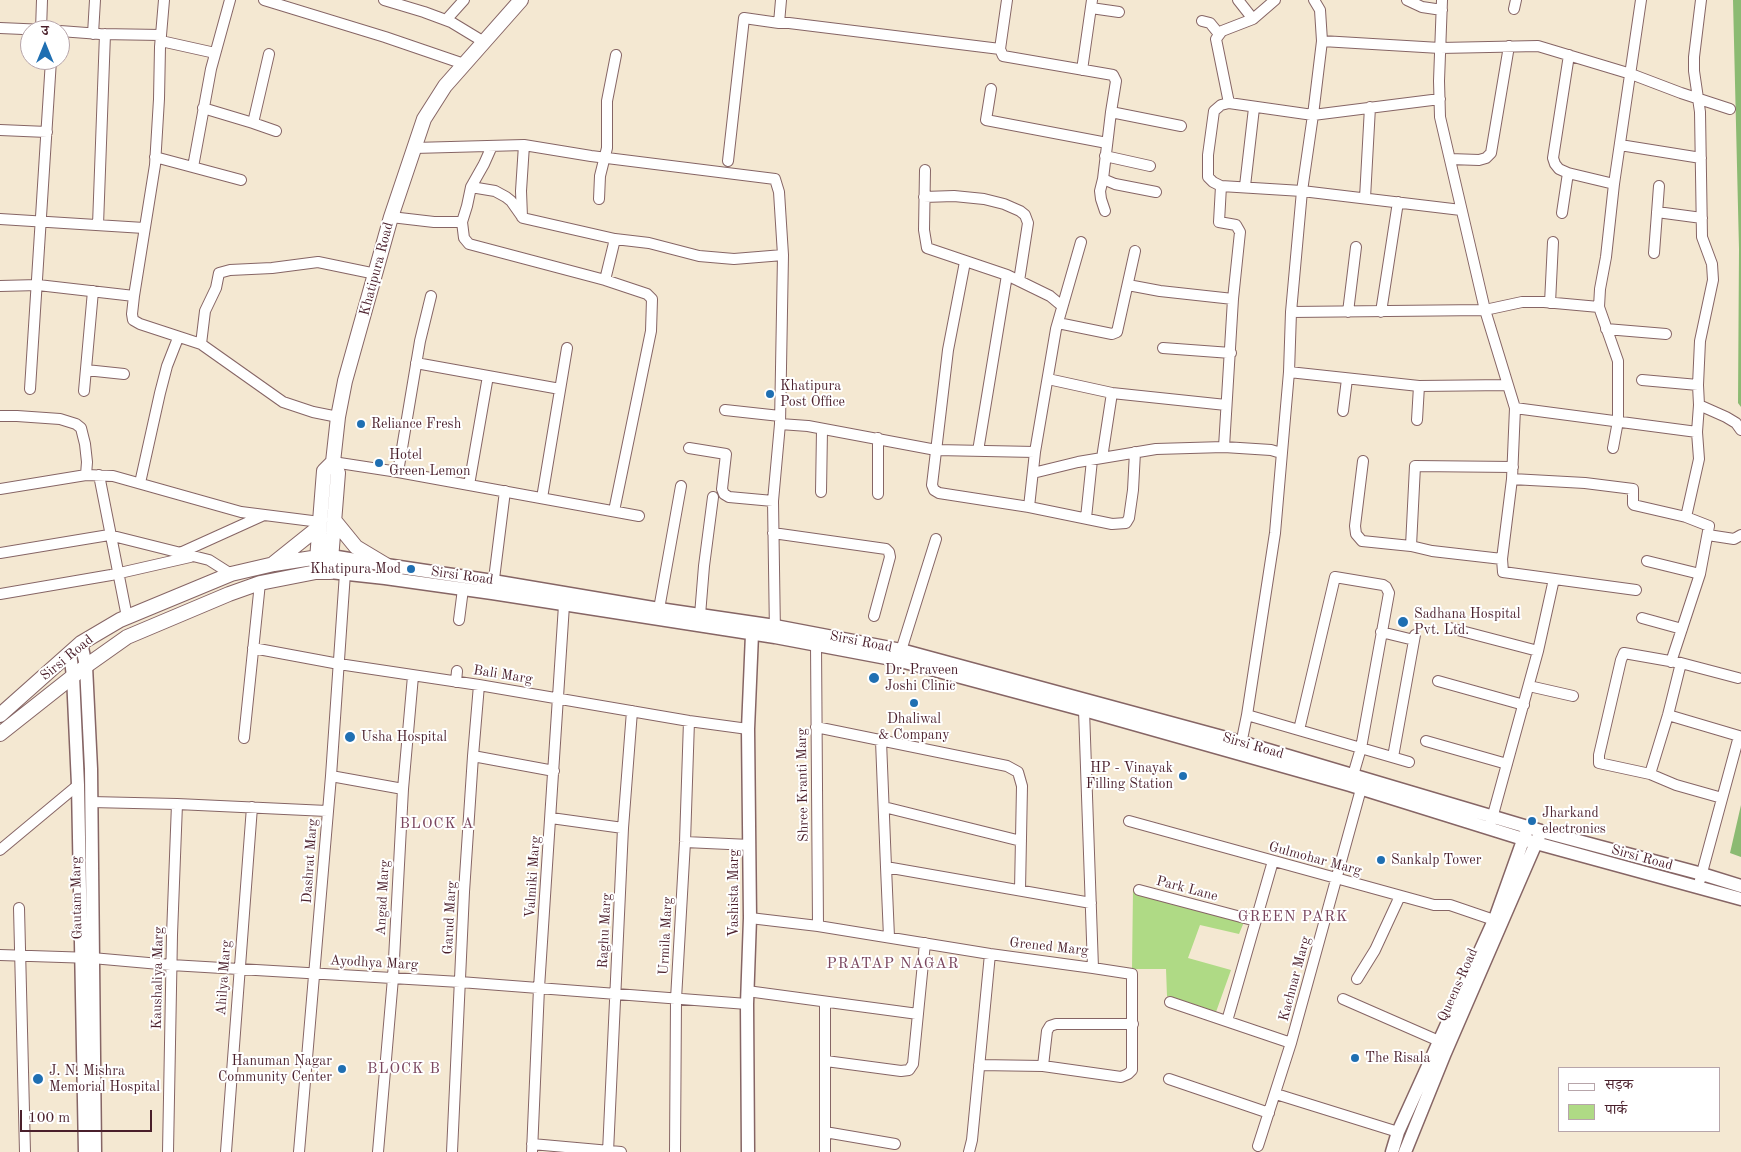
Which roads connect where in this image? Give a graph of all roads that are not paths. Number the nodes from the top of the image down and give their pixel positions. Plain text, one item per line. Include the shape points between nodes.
1 (42, 0) edge
2 (95, 0) edge
3 (164, 0) edge
4 (230, 0) edge
5 (264, 0) edge
6 (387, 0) edge
7 (464, 0) edge
8 (521, 0) edge
9 (781, 0) edge
10 (1007, 0) edge
11 (1238, 0) edge
12 (1275, 0) edge
13 (1314, 0) edge
14 (1407, 0) edge
15 (1641, 0) edge
16 (1701, 0) edge
17 (1092, 4) edge
18 (1442, 5) edge
19 (1119, 12) dead end
20 (1253, 19) junction
21 (41, 20) edge
22 (446, 20) junction
23 (1202, 21) dead end
24 (779, 23) junction
25 (0, 28) edge
26 (20, 29) edge
27 (70, 32) edge
28 (93, 34) junction
29 (105, 34) junction
30 (1220, 34) junction
31 (161, 38) junction
32 (1322, 41) junction
33 (484, 42) junction
34 (1509, 46) junction
35 (1440, 48) junction
36 (1000, 49) junction
37 (215, 54) junction
38 (270, 54) dead end
39 (616, 55) dead end
40 (1569, 55) junction
41 (464, 64) junction
42 (50, 70) edge
43 (1082, 70) junction
44 (1631, 74) junction
45 (991, 90) dead end
46 (1440, 99) junction
47 (1698, 100) junction
48 (1229, 104) junction
49 (203, 108) junction
50 (1254, 108) junction
51 (1370, 108) junction
52 (1730, 109) dead end
53 (1110, 112) junction
54 (1314, 115) junction
55 (253, 123) junction
56 (1181, 126) dead end
57 (0, 130) edge
58 (276, 131) dead end
59 (47, 132) junction
60 (1107, 143) junction
61 (524, 145) junction
62 (1620, 145) junction
63 (492, 146) junction
64 (414, 148) junction
65 (604, 156) junction
66 (1105, 156) junction
67 (155, 157) junction
68 (1701, 158) junction
69 (1450, 159) junction
70 (728, 161) dead end
71 (1150, 166) dead end
72 (193, 167) junction
73 (925, 170) dead end
74 (1568, 173) junction
75 (1103, 179) junction
76 (241, 180) dead end
77 (1614, 184) junction
78 (471, 186) junction
79 (1222, 186) junction
80 (1245, 186) junction
81 (1659, 186) dead end
82 (1302, 191) junction
83 (1156, 192) dead end
84 (924, 197) junction
85 (1365, 198) junction
86 (599, 200) dead end
87 (1398, 202) junction
88 (1461, 210) junction
89 (1105, 211) dead end
90 (1657, 212) junction
91 (1562, 213) dead end
92 (391, 217) junction
93 (523, 218) junction
94 (1702, 218) junction
95 (0, 219) edge
96 (40, 222) junction
97 (462, 222) junction
98 (98, 225) junction
99 (144, 228) junction
100 (615, 239) junction
101 (1082, 242) dead end
102 (1553, 242) dead end
103 (1356, 247) dead end
104 (1135, 251) dead end
105 (1654, 253) dead end
106 (783, 255) junction
107 (965, 262) junction
108 (376, 274) junction
109 (1007, 275) junction
110 (605, 280) junction
111 (1019, 281) junction
112 (38, 285) junction
113 (1128, 285) junction
114 (0, 286) edge
115 (93, 291) junction
116 (134, 296) junction
117 (431, 296) dead end
118 (1233, 299) junction
119 (1550, 303) junction
120 (1062, 306) junction
121 (1600, 307) junction
122 (1485, 310) junction
123 (1291, 312) junction
124 (1348, 312) junction
125 (1381, 312) junction
126 (1058, 323) junction
127 (1606, 329) junction
128 (1666, 334) dead end
129 (178, 338) junction
130 (201, 344) junction
131 (567, 348) dead end
132 (1163, 348) dead end
133 (1231, 353) junction
134 (416, 363) junction
135 (86, 370) junction
136 (1289, 372) junction
137 (124, 374) dead end
138 (488, 376) junction
139 (1048, 379) junction
140 (1347, 379) junction
141 (1642, 380) dead end
142 (1508, 385) junction
143 (1698, 385) junction
144 (1419, 386) junction
145 (560, 388) junction
146 (30, 389) dead end
147 (84, 392) dead end
148 (1112, 392) junction
149 (1226, 405) junction
150 (1699, 405) junction
151 (1515, 408) junction
152 (725, 410) dead end
153 (1343, 411) dead end
154 (0, 416) edge
155 (338, 416) junction
156 (780, 420) junction
157 (1418, 420) dead end
158 (1618, 421) junction
159 (822, 430) junction
160 (1741, 430) edge
161 (1696, 432) junction
162 (878, 438) junction
163 (1224, 447) junction
164 (689, 448) dead end
165 (1613, 448) dead end
166 (936, 450) junction
167 (978, 451) junction
168 (1035, 452) junction
169 (1135, 452) junction
170 (1282, 453) junction
171 (1097, 459) junction
172 (1363, 461) dead end
173 (333, 462) junction
174 (1512, 467) junction
175 (398, 472) junction
176 (1033, 473) junction
177 (86, 475) junction
178 (98, 475) junction
179 (1512, 479) junction
180 (140, 483) junction
181 (469, 485) junction
182 (681, 486) dead end
183 (0, 489) edge
184 (505, 491) junction
185 (821, 492) dead end
186 (878, 494) dead end
187 (713, 497) dead end
188 (542, 498) junction
189 (773, 501) junction
190 (1029, 507) junction
191 (614, 511) junction
192 (265, 515) junction
193 (639, 516) dead end
194 (1686, 517) junction
195 (1086, 518) junction
196 (334, 520) junction
197 (319, 524) junction
198 (773, 533) junction
199 (1741, 534) edge
200 (109, 535) junction
201 (1708, 535) junction
202 (936, 538) dead end
203 (1411, 546) junction
204 (0, 553) edge
205 (180, 553) junction
206 (194, 556) junction
207 (317, 556) junction
208 (331, 556) junction
209 (1502, 559) junction
210 (1647, 561) dead end
211 (274, 564) junction
212 (386, 565) junction
213 (316, 572) junction
214 (330, 572) junction
215 (345, 573) junction
216 (118, 574) junction
217 (231, 574) junction
218 (1700, 574) junction
219 (1554, 579) junction
220 (260, 583) junction
221 (493, 587) junction
222 (463, 589) junction
223 (1636, 590) dead end
224 (0, 594) edge
225 (564, 605) junction
226 (659, 609) junction
227 (700, 615) junction
228 (874, 616) dead end
229 (127, 617) junction
230 (1642, 618) dead end
231 (459, 620) dead end
232 (1450, 628) dead end
233 (1682, 630) junction
234 (775, 631) junction
235 (1381, 632) junction
236 (752, 634) junction
237 (80, 644) junction
238 (816, 644) junction
239 (252, 648) junction
240 (1538, 651) junction
241 (70, 653) junction
242 (899, 655) junction
243 (1676, 662) junction
244 (339, 664) junction
245 (86, 666) junction
246 (73, 676) junction
247 (413, 676) junction
248 (1738, 678) dead end
249 (1438, 681) dead end
250 (480, 685) junction
251 (1529, 686) junction
252 (1573, 696) dead end
253 (558, 698) junction
254 (1524, 705) junction
255 (1084, 710) junction
256 (632, 711) junction
257 (0, 715) edge
258 (1247, 715) junction
259 (1668, 715) junction
260 (689, 721) junction
261 (816, 727) junction
262 (748, 730) junction
263 (1299, 730) junction
264 (0, 734) edge
265 (244, 738) dead end
266 (880, 741) junction
267 (1426, 741) dead end
268 (1240, 748) junction
269 (1361, 748) junction
270 (473, 756) junction
271 (1393, 757) junction
272 (1409, 762) dead end
273 (1507, 764) junction
274 (554, 772) junction
275 (1650, 774) junction
276 (331, 776) junction
277 (1355, 783) junction
278 (78, 785) junction
279 (403, 790) junction
280 (1722, 798) junction
281 (91, 802) junction
282 (177, 804) junction
283 (252, 807) junction
284 (884, 807) junction
285 (327, 811) junction
286 (551, 818) junction
287 (1129, 822) dead end
288 (1491, 822) junction
289 (623, 828) junction
290 (1526, 833) junction
291 (1538, 837) junction
292 (1021, 841) junction
293 (685, 842) junction
294 (750, 845) junction
295 (0, 850) edge
296 (1273, 862) junction
297 (886, 868) junction
298 (1337, 878) junction
299 (1700, 880) junction
300 (1741, 886) edge
301 (1020, 890) junction
302 (1139, 890) dead end
303 (1400, 896) junction
304 (1741, 899) edge
305 (1091, 903) junction
306 (19, 908) dead end
307 (750, 918) junction
308 (1494, 920) junction
309 (1256, 922) junction
310 (818, 926) junction
311 (889, 937) junction
312 (926, 943) junction
313 (990, 954) junction
314 (0, 955) edge
315 (21, 956) junction
316 (87, 958) junction
317 (171, 965) junction
318 (1093, 968) junction
319 (239, 969) junction
320 (315, 973) junction
321 (393, 978) junction
322 (1357, 979) dead end
323 (460, 982) junction
324 (539, 988) junction
325 (615, 994) junction
326 (747, 998) junction
327 (676, 999) junction
328 (1344, 999) dead end
329 (825, 1002) junction
330 (1170, 1002) dead end
331 (918, 1014) junction
332 (1227, 1021) junction
333 (1133, 1024) junction
334 (1439, 1041) junction
335 (1291, 1043) junction
336 (826, 1061) junction
337 (979, 1065) junction
338 (1043, 1066) junction
339 (1169, 1079) dead end
340 (1276, 1094) junction
341 (1269, 1113) junction
342 (825, 1132) junction
343 (1398, 1132) junction
344 (895, 1144) dead end
345 (1258, 1146) dead end
346 (532, 1148) edge
347 (608, 1151) edge
348 (26, 1152) edge
349 (85, 1152) edge
350 (95, 1152) edge
351 (168, 1152) edge
352 (226, 1152) edge
353 (299, 1152) edge
354 (378, 1152) edge
355 (452, 1152) edge
356 (622, 1152) edge
357 (675, 1152) edge
358 (748, 1152) edge
359 (825, 1152) edge
360 (969, 1152) edge
361 (1392, 1152) edge
362 (1405, 1152) edge

1 - 21 street
2 - 28 street
3 - 31 street
4 - 37 street
5 - 41 street
6 - 22 street
7 - 22 street
8 - 33 main road, Khatipura Road
9 - 24 street
10 - 36 street
11 - 20 street
12 - 20 street
13 - 32 street via 1320,10
14 - 18 street via 1422,7
15 - 44 street
16 - 47 street via 1694,57
17 - 19 street
17 - 43 street
18 - 35 street
20 - 30 street
22 - 33 street
23 - 30 street via 1210,23
24 - 36 street
24 - 70 street via 744,18
25 - 26 street
27 - 28 street
28 - 29 street
29 - 31 street
29 - 98 street
30 - 48 street via 1216,39
31 - 37 street
31 - 67 street
32 - 35 street
32 - 54 street
33 - 41 main road, Khatipura Road
34 - 35 street
34 - 40 street via 1538,46
34 - 69 street via 1491,153 1479,160
35 - 46 street
36 - 43 street via 1003,56
37 - 49 street
38 - 55 street
39 - 65 street via 608,101
40 - 44 street
40 - 74 street via 1553,158 1559,169
41 - 64 main road, Khatipura Road via 424,119
42 - 59 street
43 - 53 street via 1113,75 1116,81
44 - 47 street
44 - 62 street
45 - 60 street via 986,120
46 - 51 street
46 - 69 street via 1440,117
47 - 52 street
47 - 68 street
48 - 50 street
48 - 79 street via 1214,111 1208,155 1208,177
49 - 55 street
49 - 72 street
50 - 54 street
50 - 80 street
51 - 54 street
51 - 85 street
53 - 56 street
53 - 60 street
54 - 82 street
55 - 58 street
57 - 59 street
59 - 96 street
60 - 66 street
61 - 63 street
61 - 65 street
61 - 93 street
62 - 68 street
62 - 77 street
63 - 64 street
63 - 78 street
64 - 92 main road, Khatipura Road
65 - 86 street
65 - 106 street via 775,179 779,192
66 - 71 street
66 - 75 street
67 - 72 street
67 - 99 street
68 - 94 street
69 - 88 street
72 - 76 street
73 - 84 street
74 - 77 street
74 - 91 street
75 - 83 street
75 - 89 street via 1100,191
77 - 121 street
78 - 93 street via 496,191 506,197
78 - 97 street
79 - 80 street
79 - 118 street via 1219,222 1236,224 1240,232
80 - 82 street
81 - 90 street
82 - 85 street
82 - 123 street
84 - 107 street via 927,248
84 - 111 street via 984,200 1020,210 1028,223
85 - 87 street
87 - 88 street
87 - 125 street
88 - 122 street
90 - 94 street
90 - 105 street
92 - 97 street
92 - 108 main road, Khatipura Road
93 - 100 street
94 - 143 street via 1702,237 1712,264 1713,280 1700,341
95 - 96 street
96 - 98 street
96 - 112 street
97 - 110 street via 464,238 469,244
98 - 99 street
99 - 116 street
100 - 106 street via 649,243 699,256 734,259
100 - 110 street
101 - 120 street
102 - 119 street
103 - 124 street
104 - 113 street
106 - 156 street
107 - 109 street
107 - 166 street via 948,350
108 - 130 street via 318,262 218,273 216,288 204,311
108 - 155 main road, Khatipura Road
109 - 111 street
109 - 167 street
110 - 191 street via 648,294 652,299 651,332
111 - 120 street via 1050,296
112 - 114 street
112 - 115 street
112 - 146 street
113 - 118 street
113 - 126 street via 1117,332 1112,334
115 - 116 street
115 - 135 street
116 - 129 street via 133,320
117 - 134 street
118 - 133 street
119 - 121 street
119 - 122 street via 1522,302
120 - 126 street
121 - 127 street
122 - 125 street
122 - 142 street
123 - 124 street
123 - 136 street
124 - 125 street
126 - 139 street
127 - 128 street
127 - 158 street via 1618,361
129 - 130 street
129 - 180 street via 167,366
130 - 155 street via 284,402
131 - 145 street
132 - 133 street
133 - 149 street
134 - 138 street
134 - 175 street
135 - 137 street
135 - 147 street
136 - 140 street
136 - 170 street
138 - 145 street
138 - 181 street
139 - 148 street
139 - 168 street
140 - 144 street
140 - 153 street
141 - 143 street
142 - 144 street
142 - 151 street
143 - 150 street
144 - 157 street
145 - 188 street
148 - 149 street
148 - 171 street
149 - 163 street
150 - 160 street via 1726,417
150 - 161 street
151 - 158 street
151 - 174 street
152 - 156 street
154 - 177 street via 60,419 76,424 81,428 85,444
155 - 173 main road, Khatipura Road
156 - 159 street
156 - 189 street
158 - 161 street
158 - 165 street
159 - 162 street
159 - 185 street
161 - 194 street via 1699,459
162 - 166 street
162 - 186 street
163 - 169 street
163 - 170 street
164 - 189 street via 726,454 724,494
166 - 167 street
166 - 190 street via 934,490
167 - 168 street
168 - 176 street
169 - 171 street
169 - 195 street via 1133,490 1126,524
170 - 258 street via 1275,533
171 - 176 street
171 - 195 street
172 - 203 street via 1356,534 1362,541
173 - 175 street
173 - 196 main road via 338,473
173 - 197 main road, Khatipura Road via 324,471
174 - 179 street
174 - 203 street via 1415,466
175 - 181 street
176 - 190 street
177 - 178 street
177 - 183 street
178 - 180 street
178 - 200 street
179 - 194 street via 1632,489 1632,504
179 - 209 street
180 - 192 street via 241,512
181 - 184 street
182 - 226 street
184 - 188 street
184 - 221 street
187 - 227 street
188 - 191 street
189 - 198 street
190 - 195 street
191 - 193 street
192 - 197 street
192 - 205 street
194 - 201 street via 1708,525
196 - 208 main road
196 - 212 main road via 356,547
197 - 207 main road, Khatipura Road
197 - 211 main road
198 - 228 street via 886,549 890,557
198 - 234 street
199 - 201 street via 1734,538
200 - 204 street
200 - 205 street
200 - 216 street
201 - 218 street
202 - 242 street
203 - 209 street
205 - 206 street
206 - 216 street
206 - 217 street via 208,560
207 - 208 main road, Sirsi Road
207 - 211 main road, Sirsi Road
207 - 213 main road, Khatipura Road
208 - 212 street, Sirsi Road
208 - 214 main road
209 - 219 street via 1503,572
210 - 218 street
211 - 217 main road, Sirsi Road
212 - 221 street, Sirsi Road
213 - 214 main road, Sirsi Road
213 - 220 main road, Sirsi Road
214 - 215 street, Sirsi Road
215 - 222 street, Sirsi Road
215 - 244 street, Dashrat Marg
216 - 224 street
216 - 229 street
217 - 229 main road, Sirsi Road
218 - 233 street
219 - 223 street
219 - 240 street
220 - 239 street
220 - 245 main road, Sirsi Road via 127,637
221 - 222 street, Sirsi Road
221 - 225 street, Sirsi Road
221 - 226 street, Sirsi Road
222 - 231 street
225 - 236 street, Sirsi Road
225 - 253 street, Valmiki Marg
226 - 227 street, Sirsi Road
227 - 234 street, Sirsi Road
229 - 237 main road, Sirsi Road
230 - 233 street
232 - 240 street
233 - 243 street
234 - 236 street, Sirsi Road
234 - 238 street, Sirsi Road
234 - 242 street, Sirsi Road
235 - 263 street, Kachnar Marg via 1389,593 1386,587 1335,577
235 - 269 street, Kachnar Marg
235 - 271 street via 1415,637
236 - 262 street, Vashista Marg
237 - 241 main road, Sirsi Road
237 - 245 street, Gautam Marg
238 - 242 street, Sirsi Road
238 - 261 street, Shree Kranti Marg
239 - 244 street, Bali Marg
239 - 265 street
240 - 251 street
241 - 246 street, Gautam Marg
241 - 257 main road, Sirsi Road
242 - 255 street, Sirsi Road
242 - 268 street, Sirsi Road
243 - 248 street
243 - 259 street
243 - 275 street via 1624,653 1600,749 1600,763
244 - 247 street, Bali Marg
244 - 276 street, Dashrat Marg
245 - 246 main road, Sirsi Road
245 - 281 street, Gautam Marg
246 - 264 main road, Sirsi Road
246 - 278 street, Gautam Marg
247 - 250 street, Bali Marg via 457,676
247 - 279 street, Angad Marg
249 - 254 street
250 - 253 street, Bali Marg
250 - 270 street, Garud Marg
251 - 252 street
251 - 254 street
253 - 256 street, Bali Marg
253 - 274 street, Valmiki Marg
254 - 273 street
255 - 268 street, Sirsi Road
255 - 305 street, Grened Marg
256 - 260 street, Bali Marg
256 - 289 street, Raghu Marg
258 - 263 street
258 - 268 street
259 - 275 street
259 - 280 street via 1739,736
260 - 262 street, Bali Marg
260 - 293 street, Urmila Marg
261 - 266 street
261 - 310 street, Shree Kranti Marg
262 - 294 street, Vashista Marg
263 - 269 street
266 - 284 street
266 - 292 street via 1007,766 1018,772 1022,786
267 - 273 street
268 - 277 street, Sirsi Road
269 - 271 street
269 - 277 street, Kachnar Marg
270 - 274 street
270 - 323 street, Garud Marg
271 - 272 street
273 - 288 street
274 - 286 street, Valmiki Marg
275 - 280 street
276 - 279 street
276 - 285 street, Dashrat Marg
277 - 288 street, Sirsi Road
277 - 298 street, Kachnar Marg
278 - 295 street
278 - 316 street, Gautam Marg
279 - 321 street, Angad Marg
280 - 299 street
281 - 282 street
281 - 316 street, Gautam Marg
282 - 283 street
282 - 317 street, Kaushaliya Marg
283 - 285 street
283 - 319 street, Ahilya Marg
284 - 292 street
284 - 297 street
285 - 320 street, Dashrat Marg
286 - 289 street
286 - 324 street, Valmiki Marg
287 - 296 street, Gulmohar Marg
288 - 290 street, Sirsi Road
289 - 325 street, Raghu Marg
290 - 291 street, Sirsi Road
290 - 308 street, Queens Road
291 - 299 street, Sirsi Road
291 - 362 street, Queens Road
292 - 301 street
293 - 294 street
293 - 327 street, Urmila Marg
294 - 307 street, Vashista Marg
296 - 298 street, Gulmohar Marg
296 - 309 street
297 - 301 street
297 - 311 street
298 - 303 street, Gulmohar Marg
298 - 335 street, Kachnar Marg
299 - 300 street, Sirsi Road
299 - 304 street, Sirsi Road
301 - 305 street
302 - 309 street, Park Lane
303 - 308 street, Gulmohar Marg via 1434,905 1450,905
303 - 322 street via 1375,950
305 - 318 street, Grened Marg
306 - 315 street
307 - 310 street, Grened Marg
307 - 326 street, Vashista Marg
308 - 334 street, Queens Road
309 - 332 street
310 - 311 street, Grened Marg
311 - 312 street, Grened Marg
312 - 313 street, Grened Marg
312 - 331 street
313 - 318 street, Grened Marg
313 - 337 street
314 - 315 street, Ayodhya Marg
315 - 316 street, Ayodhya Marg
315 - 348 street
316 - 317 street, Ayodhya Marg
316 - 349 street, Gautam Marg
316 - 350 street, Gautam Marg
317 - 319 street, Ayodhya Marg
317 - 351 street, Kaushaliya Marg
318 - 333 street via 1132,974
319 - 320 street, Ayodhya Marg
319 - 352 street, Ahilya Marg
320 - 321 street, Ayodhya Marg
320 - 353 street, Dashrat Marg
321 - 323 street, Ayodhya Marg
321 - 354 street, Angad Marg
323 - 324 street, Ayodhya Marg
323 - 355 street, Garud Marg
324 - 325 street, Ayodhya Marg
324 - 346 street, Valmiki Marg
325 - 327 street, Ayodhya Marg
325 - 347 street, Raghu Marg
326 - 327 street, Ayodhya Marg
326 - 329 street, Ayodhya Marg
326 - 358 street, Vashista Marg
327 - 357 street, Urmila Marg
328 - 334 street
329 - 331 street, Ayodhya Marg
329 - 336 street
330 - 332 street
331 - 336 street via 909,1070
332 - 335 street
333 - 338 street via 1050,1026
333 - 338 street via 1132,1070 1128,1074 1121,1077
334 - 343 street, Queens Road
335 - 340 street, Kachnar Marg
336 - 342 street
337 - 338 street
337 - 360 street
339 - 341 street
340 - 341 street, Kachnar Marg
340 - 343 street
341 - 345 street, Kachnar Marg
342 - 344 street
342 - 359 street
343 - 361 street, Queens Road
346 - 347 street
347 - 356 street

